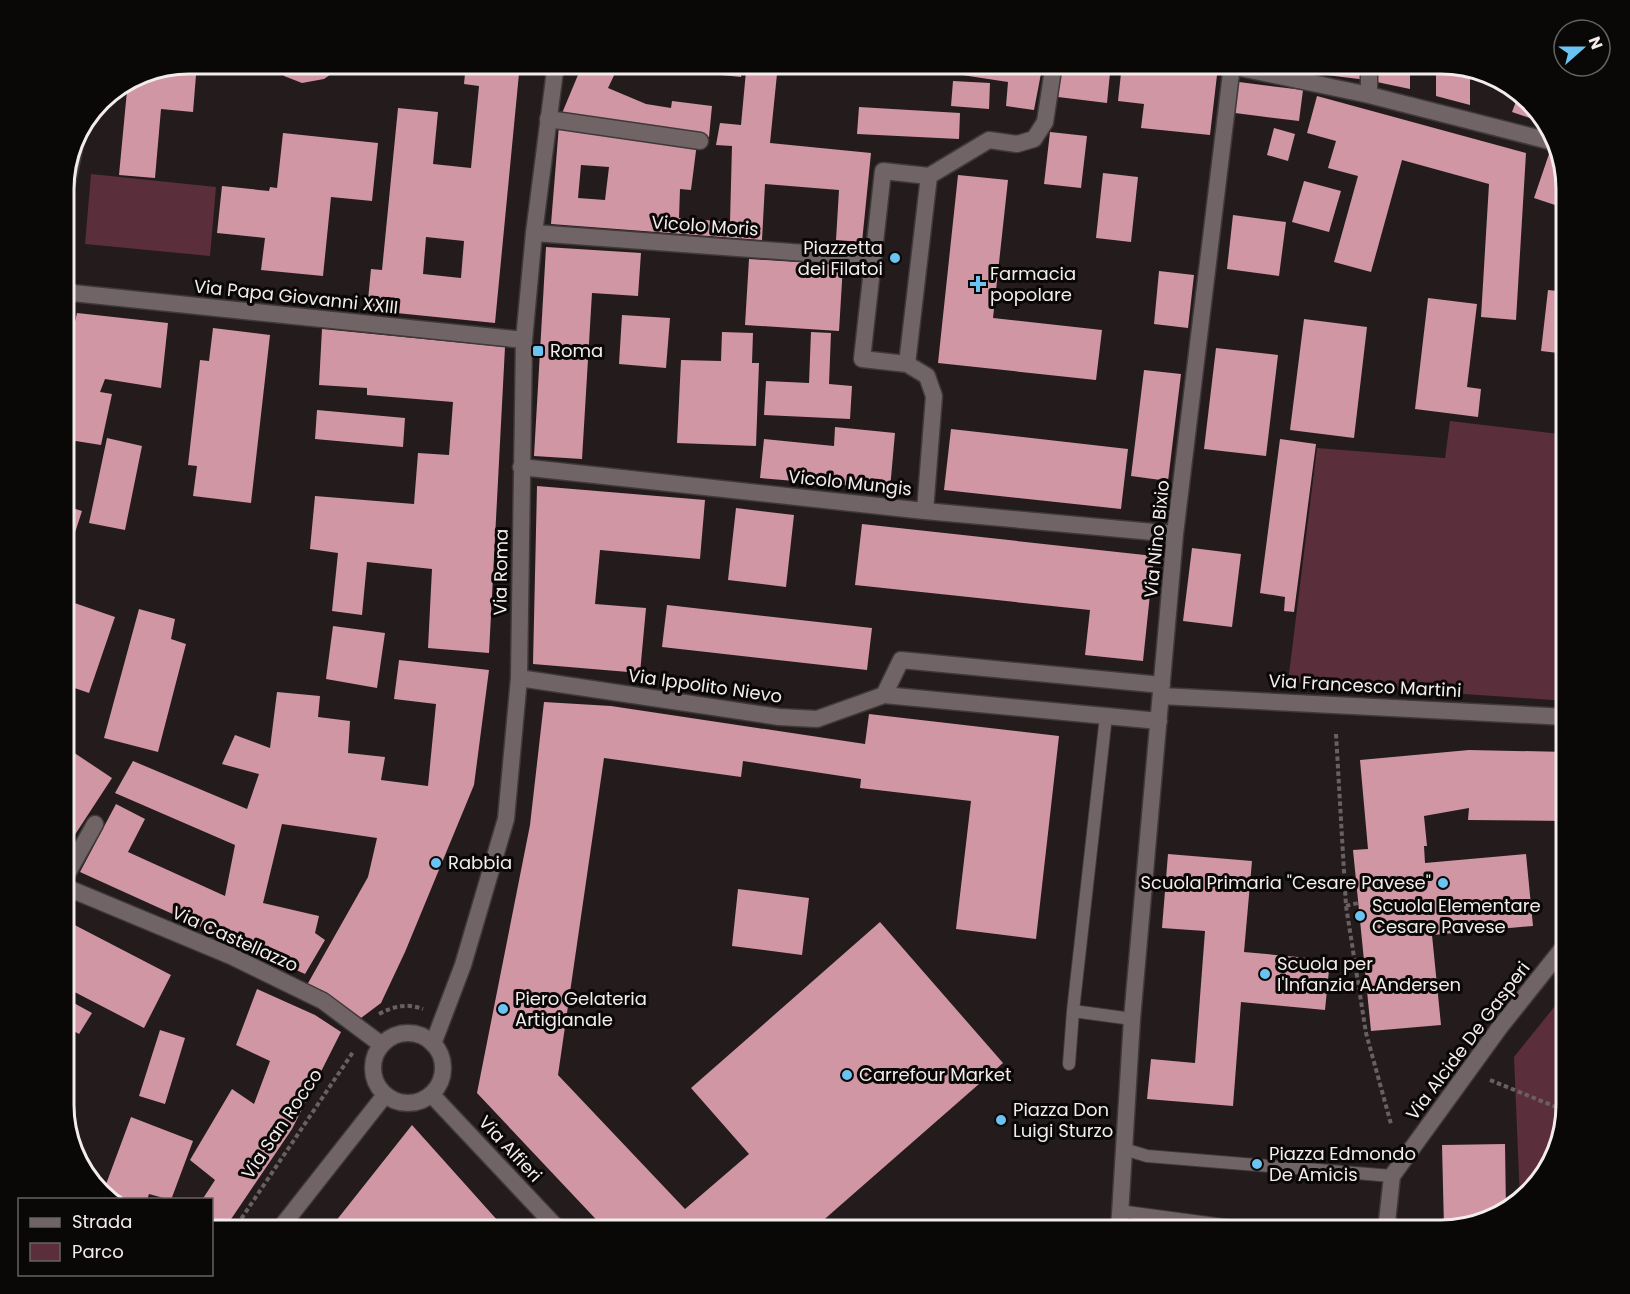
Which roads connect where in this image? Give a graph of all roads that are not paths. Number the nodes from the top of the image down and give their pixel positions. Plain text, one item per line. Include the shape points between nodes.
1 (554, 74) edge
2 (1052, 74) edge
3 (1224, 74) edge
4 (1271, 74) edge
5 (1369, 74) edge
6 (1369, 95) junction
7 (548, 119) junction
8 (1546, 140) edge
9 (700, 141) dead end
10 (929, 176) junction
11 (534, 233) junction
12 (873, 258) junction
13 (74, 293) edge
14 (524, 340) junction
15 (908, 364) junction
16 (521, 467) junction
17 (925, 511) junction
18 (1176, 530) junction
19 (519, 678) junction
20 (1162, 690) junction
21 (884, 695) junction
22 (1106, 716) junction
23 (1556, 716) edge
24 (1159, 721) junction
25 (96, 824) dead end
26 (74, 862) edge
27 (74, 891) edge
28 (1556, 957) edge
29 (1073, 1011) junction
30 (1132, 1019) junction
31 (433, 1044) junction
32 (381, 1045) junction
33 (1069, 1064) dead end
34 (431, 1094) junction
35 (386, 1095) junction
36 (1124, 1149) junction
37 (1392, 1176) junction
38 (1119, 1211) junction
39 (287, 1220) edge
40 (550, 1220) edge
41 (1119, 1220) edge
42 (1186, 1220) edge
43 (1387, 1220) edge

1 - 7 street, Via Roma
2 - 10 street via 1045,122 1034,139 1017,144 989,140
3 - 18 street, Via Nino Bixio
4 - 6 street
5 - 6 street
6 - 8 street
7 - 9 street
7 - 11 street, Via Roma
10 - 12 street via 883,171
10 - 15 street
11 - 12 street, Vicolo Moris
11 - 14 street, Via Roma
12 - 15 street via 862,359
13 - 14 street, Via Papa Giovanni XXIII
14 - 16 street, Via Roma
15 - 17 street via 927,376 934,396
16 - 17 street, Vicolo Mungis
16 - 19 street, Via Roma
17 - 18 street, Vicolo Mungis
18 - 20 street, Via Nino Bixio
19 - 21 street, Via Ippolito Nievo via 789,718 818,719
19 - 31 street, Via Roma via 506,819 463,965
20 - 21 street via 901,660
20 - 23 street, Via Francesco Martini
20 - 24 street, Via Nino Bixio
21 - 22 street, Via Ippolito Nievo
22 - 24 street, Via Ippolito Nievo
22 - 29 lane
24 - 30 street, Via Nino Bixio
25 - 26 street
27 - 32 street, Via Castellazzo via 294,986 323,1001 363,1036
28 - 37 street, Via Alcide De Gasperi
29 - 30 lane
29 - 33 lane
30 - 36 street, Via Nino Bixio
31 - 32 street via 422,1036 409,1034 395,1036
31 - 34 street via 442,1067 440,1083
32 - 35 street via 373,1067 375,1081
34 - 35 street via 411,1103
34 - 40 street, Via Alfieri
35 - 39 street
36 - 37 lane via 1148,1156
36 - 38 street, Via Nino Bixio
37 - 43 street, Via Alcide De Gasperi
38 - 41 street, Via Nino Bixio
38 - 42 lane

